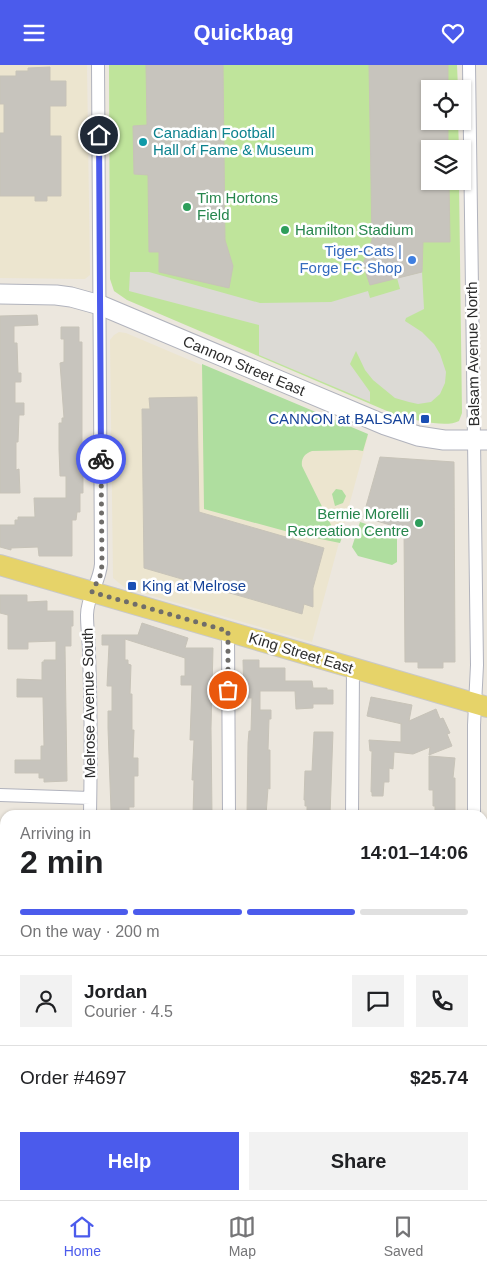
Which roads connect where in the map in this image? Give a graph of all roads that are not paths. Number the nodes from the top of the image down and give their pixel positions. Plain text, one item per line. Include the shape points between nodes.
1 (98, 65) edge
2 (469, 65) edge
3 (0, 295) edge
4 (100, 305) junction
5 (480, 440) edge
6 (0, 565) edge
7 (92, 592) junction
8 (228, 631) junction
9 (353, 669) junction
10 (481, 705) edge
11 (0, 795) edge
12 (90, 797) junction
13 (90, 810) edge
14 (229, 810) edge
15 (352, 810) edge
16 (474, 810) edge

1 - 4 street, Melrose Avenue South
2 - 5 street, Balsam Avenue North
3 - 4 main road, Cannon Street East via 56,295
4 - 5 main road, Cannon Street East via 377,422 444,440
4 - 7 street, Melrose Avenue South via 102,564
5 - 10 street, Balsam Avenue North via 477,665
6 - 7 main road, King Street East
7 - 8 main road, King Street East
7 - 12 street, Melrose Avenue South via 87,616
8 - 9 main road, King Street East
8 - 14 street
9 - 10 main road, King Street East
9 - 15 street
10 - 16 street, Balsam Avenue North
11 - 12 street
12 - 13 street, Melrose Avenue South

